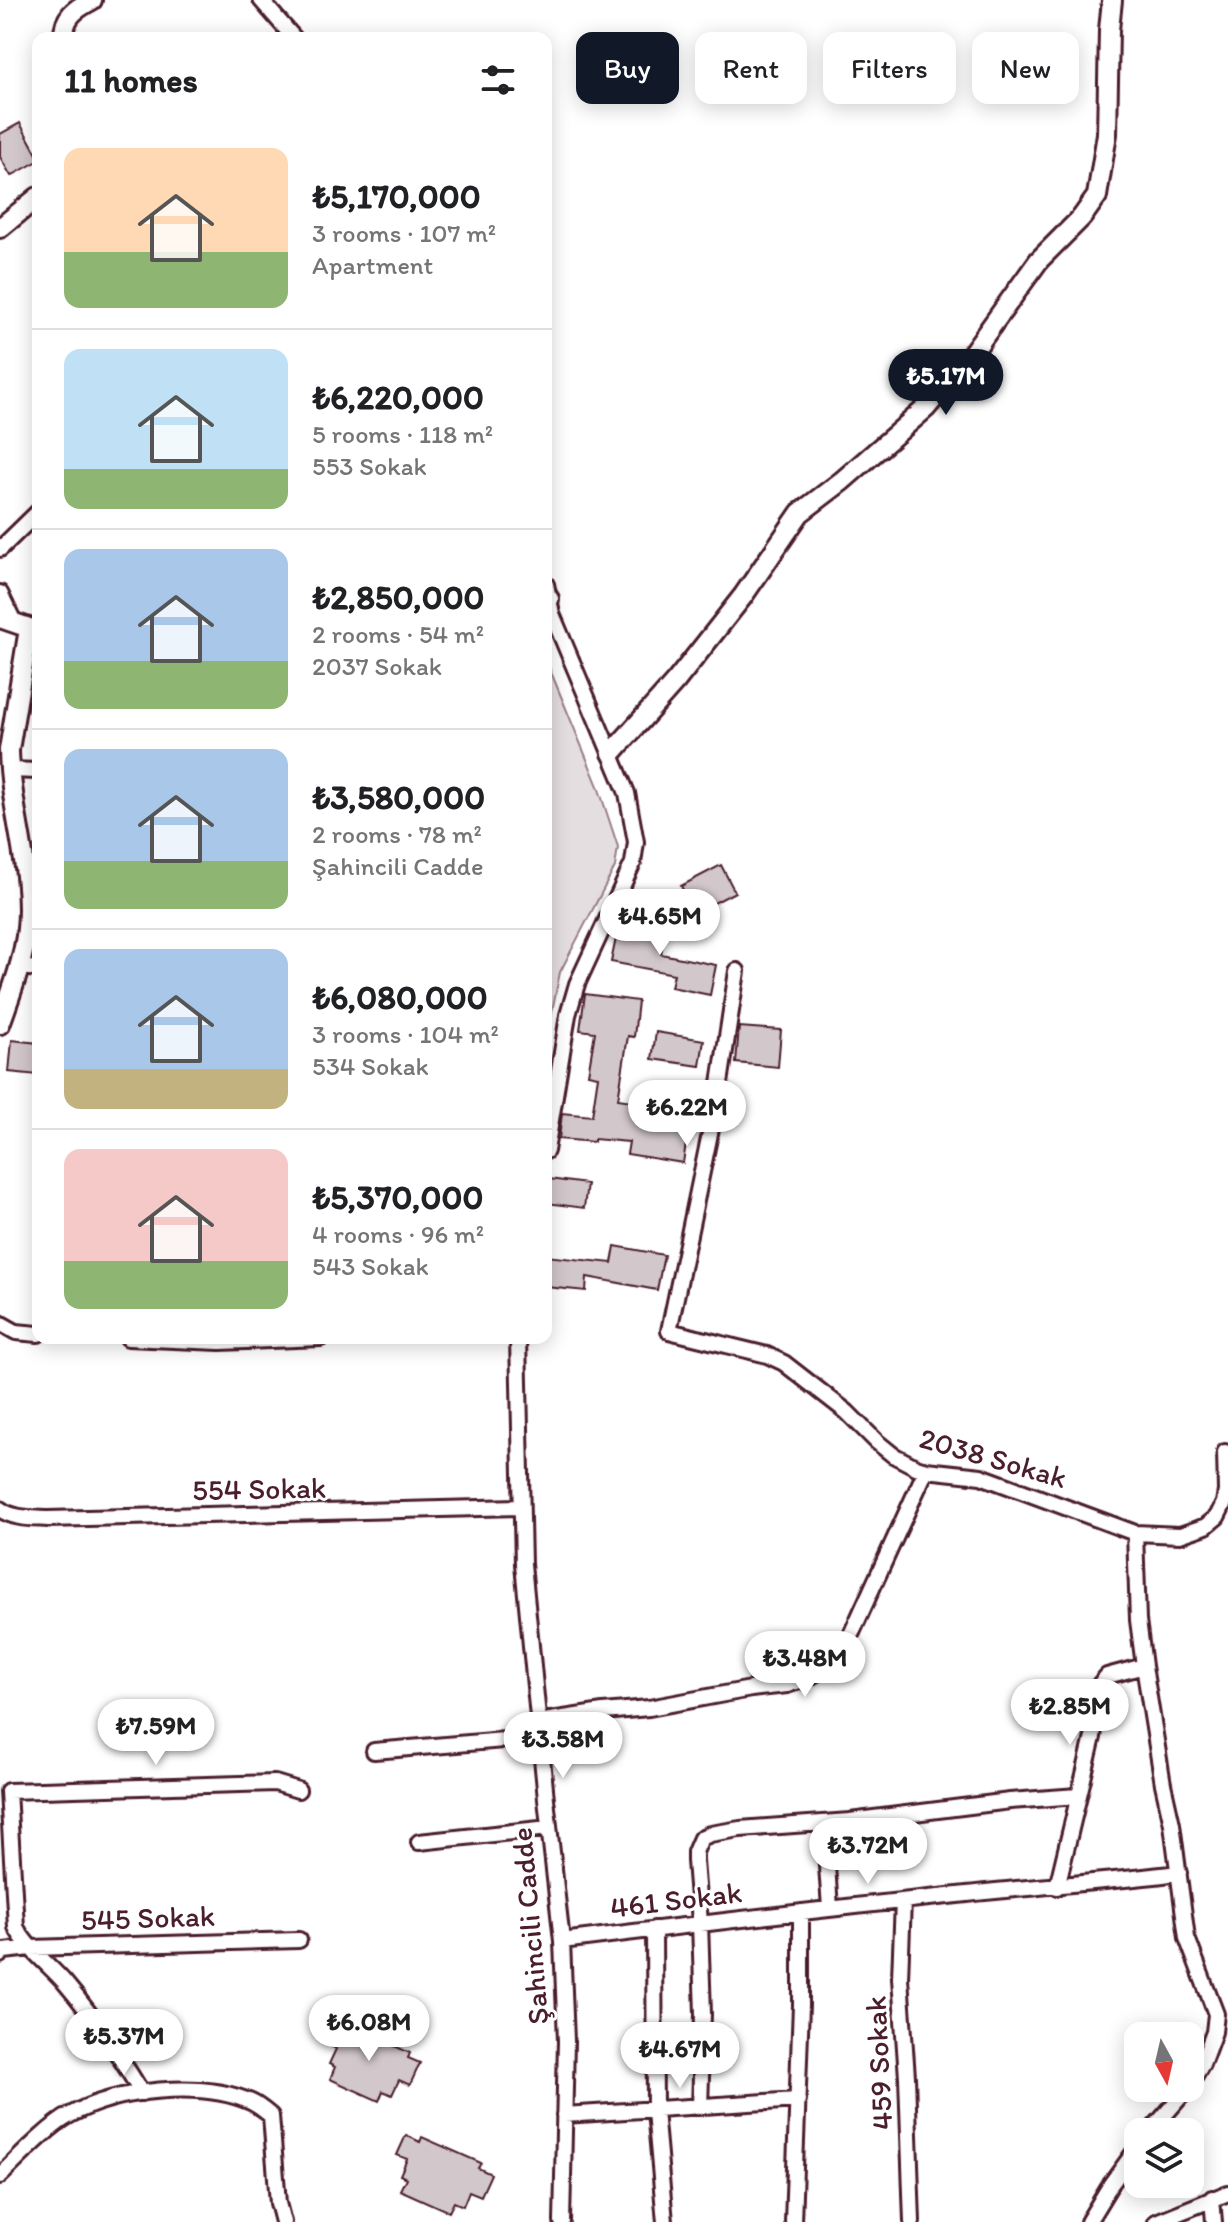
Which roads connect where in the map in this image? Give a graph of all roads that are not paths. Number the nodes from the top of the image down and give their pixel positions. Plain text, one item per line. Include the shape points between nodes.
1 (92, 0) edge
2 (261, 0) edge
3 (1112, 0) edge
4 (64, 32) edge
5 (289, 32) edge
6 (32, 202) edge
7 (0, 228) edge
8 (32, 518) edge
9 (0, 549) edge
10 (0, 593) edge
11 (552, 614) edge
12 (20, 626) edge
13 (612, 753) junction
14 (10, 770) junction
15 (32, 771) edge
16 (31, 865) edge
17 (29, 968) edge
18 (737, 971) dead end
19 (0, 1024) edge
20 (552, 1114) edge
21 (0, 1323) edge
22 (32, 1333) edge
23 (518, 1344) edge
24 (1225, 1452) dead end
25 (926, 1470) junction
26 (521, 1507) junction
27 (0, 1509) edge
28 (1135, 1533) junction
29 (1144, 1666) junction
30 (538, 1730) junction
31 (374, 1751) dead end
32 (298, 1790) dead end
33 (1078, 1796) junction
34 (824, 1823) junction
35 (549, 1828) junction
36 (419, 1842) dead end
37 (1179, 1873) junction
38 (1057, 1887) junction
39 (903, 1901) junction
40 (830, 1908) junction
41 (801, 1912) junction
42 (700, 1923) junction
43 (654, 1929) junction
44 (299, 1940) dead end
45 (562, 1941) junction
46 (31, 1948) junction
47 (0, 1955) edge
48 (1222, 2016) edge
49 (1204, 2059) edge
50 (142, 2093) junction
51 (798, 2100) junction
52 (1175, 2102) edge
53 (700, 2107) junction
54 (655, 2111) junction
55 (564, 2115) junction
56 (1162, 2118) edge
57 (1124, 2166) edge
58 (0, 2176) edge
59 (1228, 2193) edge
60 (1212, 2198) junction
61 (283, 2222) edge
62 (562, 2222) edge
63 (665, 2222) edge
64 (793, 2222) edge
65 (912, 2222) edge
66 (1088, 2222) edge
67 (1156, 2222) edge
68 (1214, 2222) edge

1 - 4 street via 73,10
2 - 5 street
3 - 13 street via 1107,134 1097,196 1039,260 926,408 800,513 743,596
6 - 7 street
8 - 9 street
10 - 12 street
11 - 13 street
12 - 14 street
13 - 20 street via 627,793 636,852 577,984
14 - 15 street
14 - 16 street
16 - 17 street
17 - 19 street
18 - 25 street, 2038 Sokak via 719,1090 669,1331 784,1363 893,1455
21 - 22 street
23 - 26 street, Şahincili Cadde
24 - 28 street, 2038 Sokak via 1224,1503 1217,1517 1180,1535
25 - 28 street, 2038 Sokak via 981,1476
25 - 30 street via 849,1639 826,1667 787,1685 603,1712
26 - 27 street, 554 Sokak via 48,1519
26 - 30 street, Şahincili Cadde
28 - 29 street
29 - 33 street via 1107,1676 1100,1684
29 - 37 street
30 - 31 street
30 - 35 street, Şahincili Cadde
32 - 46 street via 275,1783 8,1791 16,1927
33 - 34 street
33 - 38 street
34 - 40 street
34 - 42 street via 701,1838 695,1861
35 - 36 street
35 - 45 street, Şahincili Cadde
37 - 38 street, 461 Sokak
37 - 48 street via 1187,1938 1208,1998
38 - 39 street, 461 Sokak
39 - 40 street, 461 Sokak
39 - 65 street, 459 Sokak via 900,1978
40 - 41 street, 461 Sokak
41 - 42 street, 461 Sokak
41 - 51 street
42 - 43 street, 461 Sokak
42 - 53 street
43 - 45 street, 461 Sokak
43 - 54 street
44 - 46 street, 545 Sokak
45 - 55 street, Şahincili Cadde
46 - 47 street, 545 Sokak
46 - 50 street via 95,2020
48 - 49 street
50 - 58 street via 109,2098 69,2116
50 - 61 street via 173,2089 228,2094 271,2116
51 - 53 street
51 - 64 street
52 - 56 street
53 - 54 street
54 - 55 street
54 - 63 street
55 - 62 street, Şahincili Cadde
57 - 66 street
59 - 60 street
60 - 67 street
60 - 68 street

